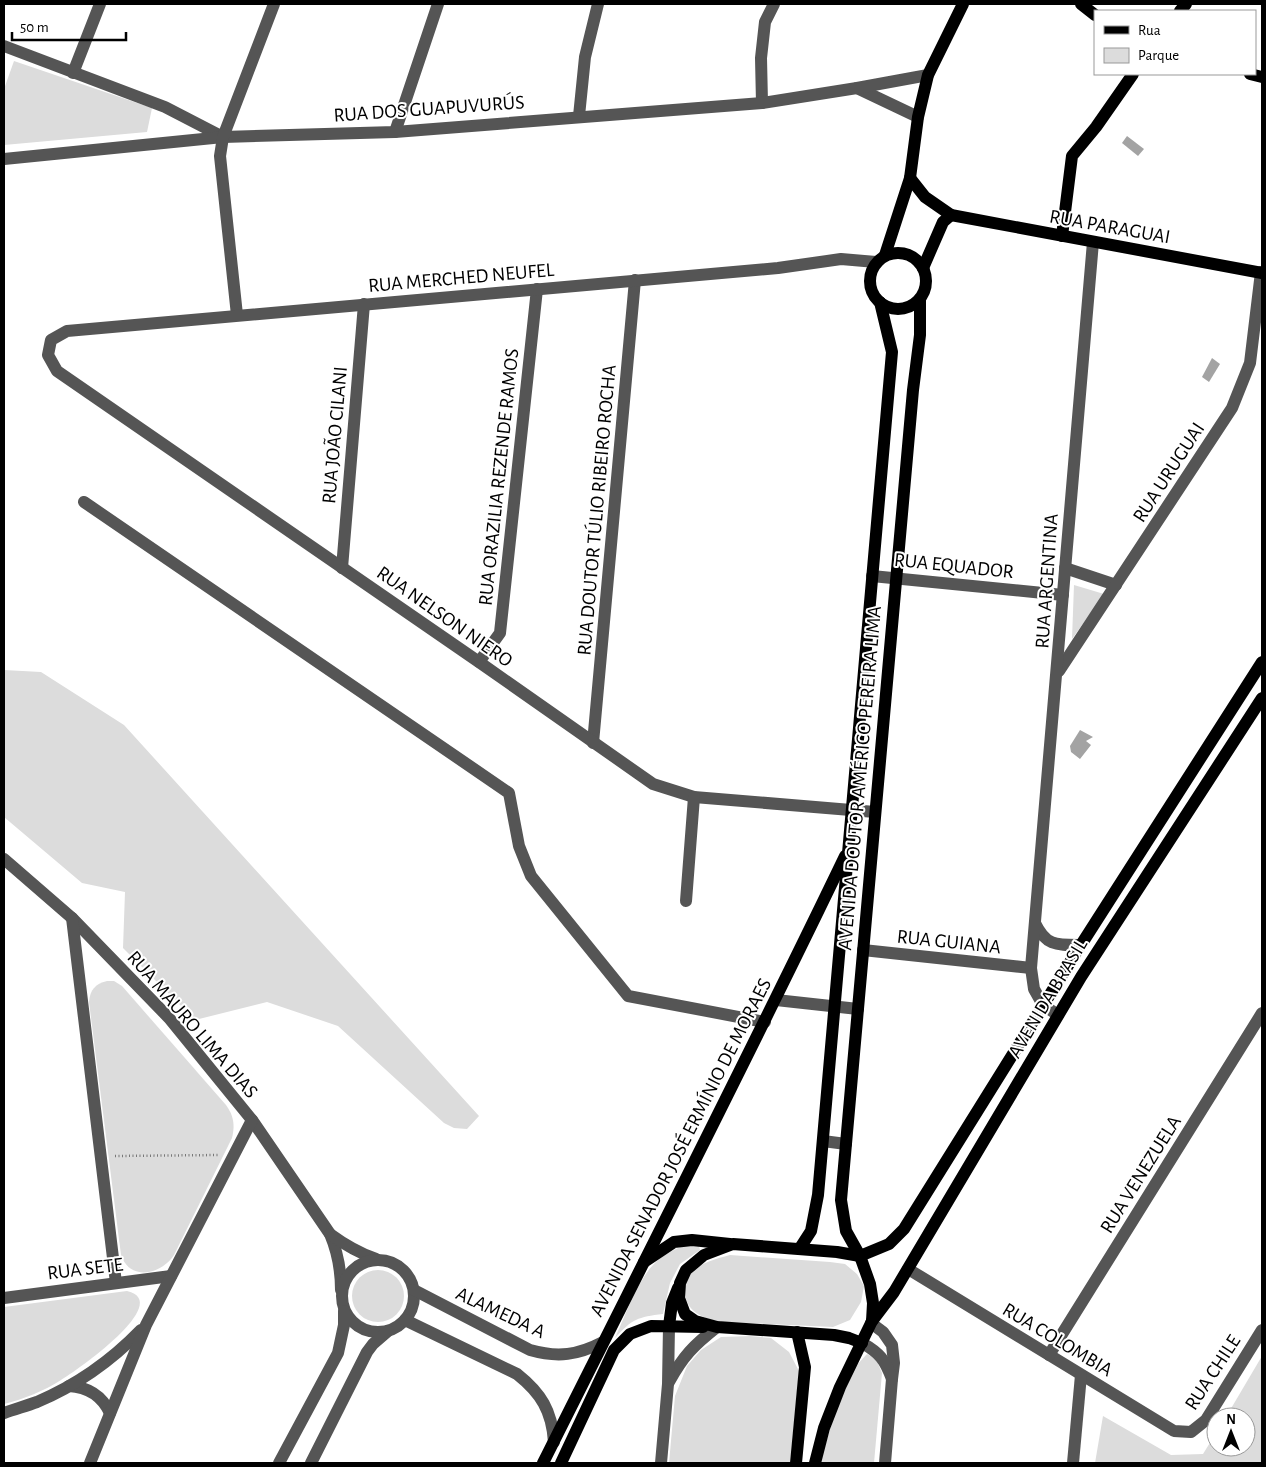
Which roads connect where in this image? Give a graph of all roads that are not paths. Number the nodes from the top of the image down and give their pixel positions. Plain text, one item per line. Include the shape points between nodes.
1 (100, 4) edge
2 (274, 4) edge
3 (438, 4) edge
4 (598, 4) edge
5 (774, 4) edge
6 (963, 4) edge
7 (1081, 4) edge
8 (1094, 14) edge
9 (4, 46) edge
10 (73, 72) junction
11 (928, 74) junction
12 (1132, 75) edge
13 (857, 88) junction
14 (762, 102) junction
15 (579, 116) junction
16 (918, 117) junction
17 (395, 132) junction
18 (223, 137) junction
19 (4, 159) edge
20 (910, 178) junction
21 (951, 215) junction
22 (1062, 236) junction
23 (1093, 242) junction
24 (881, 259) junction
25 (923, 268) junction
26 (1262, 270) edge
27 (635, 280) junction
28 (537, 289) junction
29 (920, 299) junction
30 (880, 302) junction
31 (364, 304) junction
32 (236, 315) junction
33 (52, 340) joint
34 (84, 502) dead end
35 (342, 568) junction
36 (1065, 568) junction
37 (872, 576) junction
38 (896, 578) junction
39 (1116, 585) junction
40 (1063, 595) junction
41 (479, 662) junction
42 (1262, 662) edge
43 (1058, 673) junction
44 (1262, 698) edge
45 (594, 743) junction
46 (694, 797) junction
47 (852, 810) junction
48 (875, 812) junction
49 (849, 847) junction
50 (4, 859) edge
51 (686, 901) dead end
52 (72, 918) junction
53 (1035, 922) junction
54 (1080, 945) junction
55 (863, 950) junction
56 (1031, 968) junction
57 (776, 1000) junction
58 (835, 1006) junction
59 (1043, 1006) junction
60 (858, 1009) junction
61 (1262, 1013) edge
62 (1058, 1015) junction
63 (765, 1022) junction
64 (828, 1078) junction
65 (852, 1080) junction
66 (252, 1120) junction
67 (965, 1131) junction
68 (823, 1141) junction
69 (846, 1144) junction
70 (982, 1144) junction
71 (330, 1234) junction
72 (733, 1244) junction
73 (800, 1248) junction
74 (860, 1256) junction
75 (378, 1259) junction
76 (642, 1263) junction
77 (908, 1269) junction
78 (171, 1276) junction
79 (116, 1283) junction
80 (680, 1283) junction
81 (341, 1290) junction
82 (414, 1290) junction
83 (4, 1298) edge
84 (344, 1311) junction
85 (405, 1320) junction
86 (872, 1322) junction
87 (146, 1325) junction
88 (669, 1326) junction
89 (717, 1327) junction
90 (1262, 1330) edge
91 (388, 1331) junction
92 (796, 1332) junction
93 (603, 1342) junction
94 (862, 1343) junction
95 (1049, 1355) junction
96 (1081, 1375) junction
97 (892, 1379) junction
98 (668, 1384) junction
99 (69, 1386) junction
100 (4, 1413) edge
101 (110, 1413) junction
102 (1192, 1432) joint
103 (554, 1442) junction
104 (90, 1463) edge
105 (280, 1463) edge
106 (311, 1463) edge
107 (543, 1463) edge
108 (561, 1463) edge
109 (661, 1463) edge
110 (796, 1463) edge
111 (815, 1463) edge
112 (885, 1463) edge
113 (1073, 1463) edge

1 - 10 street
2 - 18 street
3 - 17 street
4 - 15 street via 585,57
5 - 14 street via 765,22 761,58
6 - 11 main road
7 - 8 main road
9 - 10 street
10 - 18 street via 166,107
11 - 13 street, RUA DOS GUAPUVURÚS
11 - 16 main road
12 - 22 main road via 1072,156
13 - 14 street, RUA DOS GUAPUVURÚS
13 - 16 street
14 - 15 street, RUA DOS GUAPUVURÚS
15 - 17 street, RUA DOS GUAPUVURÚS
16 - 20 main road
17 - 18 street, RUA DOS GUAPUVURÚS
18 - 19 street, RUA DOS GUAPUVURÚS
18 - 32 street via 220,156
20 - 21 main road, RUA PARAGUAI via 925,197
20 - 24 main road
21 - 22 main road, RUA PARAGUAI
21 - 25 main road via 943,222
22 - 23 main road, RUA PARAGUAI
23 - 26 main road, RUA PARAGUAI
23 - 36 street, RUA ARGENTINA
24 - 25 main road via 896,252 907,254
24 - 27 street, RUA MERCHED NEUFEL via 841,259 778,268
24 - 30 main road via 871,272 870,285 872,294
25 - 29 main road via 925,289
26 - 39 street, RUA URUGUAI via 1250,363 1232,408
27 - 28 street, RUA MERCHED NEUFEL
27 - 45 street, RUA DOUTOR TÚLIO RIBEIRO ROCHA
28 - 31 street, RUA MERCHED NEUFEL
28 - 41 street, RUA ORAZILIA REZENDE RAMOS via 500,633
29 - 30 main road via 900,309
29 - 38 main road, AVENIDA DOUTOR AMÉRICO PEREIRA LIMA via 920,335
30 - 37 main road, AVENIDA DOUTOR AMÉRICO PEREIRA LIMA via 892,352
31 - 32 street, RUA MERCHED NEUFEL
31 - 35 street, RUA JOÃO CILANI
32 - 33 street, RUA MERCHED NEUFEL via 67,330
33 - 35 street, RUA NELSON NIERO via 48,355 57,371
34 - 63 street via 509,793 519,846 531,876 628,996
35 - 41 street, RUA NELSON NIERO
36 - 39 street
36 - 40 street, RUA ARGENTINA
37 - 38 street, RUA EQUADOR
37 - 47 main road, AVENIDA DOUTOR AMÉRICO PEREIRA LIMA
38 - 40 street, RUA EQUADOR
38 - 48 main road, AVENIDA DOUTOR AMÉRICO PEREIRA LIMA
39 - 43 street, RUA URUGUAI
40 - 43 street, RUA ARGENTINA
41 - 45 street, RUA NELSON NIERO
42 - 54 main road, AVENIDA BRASIL
43 - 53 street, RUA ARGENTINA
44 - 62 main road, AVENIDA BRASIL
45 - 46 street, RUA NELSON NIERO via 652,784
46 - 47 street, RUA NELSON NIERO
46 - 51 street
47 - 48 street, RUA NELSON NIERO
47 - 49 main road, AVENIDA DOUTOR AMÉRICO PEREIRA LIMA
48 - 55 main road, AVENIDA DOUTOR AMÉRICO PEREIRA LIMA
49 - 57 main road, AVENIDA SENADOR JOSÉ ERMÍNIO DE MORAES
49 - 58 main road, AVENIDA DOUTOR AMÉRICO PEREIRA LIMA
50 - 52 street, RUA MAURO LIMA DIAS
52 - 66 street, RUA MAURO LIMA DIAS via 169,1018
52 - 79 street
53 - 54 street via 1040,934 1048,941
53 - 56 street, RUA ARGENTINA
54 - 59 main road, AVENIDA BRASIL
55 - 56 street, RUA GUIANA
55 - 60 main road, AVENIDA DOUTOR AMÉRICO PEREIRA LIMA
56 - 59 street, RUA ARGENTINA via 1034,989
57 - 58 street
57 - 63 main road, AVENIDA SENADOR JOSÉ ERMÍNIO DE MORAES
58 - 60 street
58 - 64 main road, AVENIDA DOUTOR AMÉRICO PEREIRA LIMA
59 - 62 street
59 - 67 main road, AVENIDA BRASIL
60 - 65 main road, AVENIDA DOUTOR AMÉRICO PEREIRA LIMA
61 - 95 street, RUA VENEZUELA
62 - 70 main road, AVENIDA BRASIL
63 - 76 main road, AVENIDA SENADOR JOSÉ ERMÍNIO DE MORAES
64 - 65 main road
64 - 68 main road, AVENIDA DOUTOR AMÉRICO PEREIRA LIMA
65 - 69 main road, AVENIDA DOUTOR AMÉRICO PEREIRA LIMA
66 - 71 street, RUA MAURO LIMA DIAS
66 - 78 street
67 - 70 main road
67 - 74 main road, AVENIDA BRASIL via 904,1229 889,1244
68 - 69 street
68 - 73 main road, AVENIDA DOUTOR AMÉRICO PEREIRA LIMA via 811,1231
69 - 74 main road, AVENIDA DOUTOR AMÉRICO PEREIRA LIMA via 841,1200 846,1231
70 - 77 main road, AVENIDA BRASIL
71 - 75 street via 345,1245
71 - 81 street via 341,1271
72 - 73 main road
72 - 76 main road via 692,1240 674,1242
72 - 80 main road via 704,1255 686,1270
73 - 74 main road
74 - 86 main road, AVENIDA DOUTOR AMÉRICO PEREIRA LIMA via 870,1284
75 - 81 street via 354,1268
75 - 82 street via 398,1265
76 - 93 main road, AVENIDA SENADOR JOSÉ ERMÍNIO DE MORAES
77 - 86 main road, AVENIDA BRASIL
77 - 95 street, RUA COLOMBIA
78 - 79 street, RUA SETE
78 - 87 street
79 - 83 street, RUA SETE
80 - 88 main road via 672,1303
80 - 89 main road via 679,1298 685,1314 695,1321
81 - 84 street
82 - 85 street via 411,1311
82 - 93 street, ALAMEDA A via 542,1354 580,1352
84 - 91 street via 350,1320 363,1328
84 - 105 street via 338,1352
85 - 91 street
85 - 103 street via 527,1382 550,1415
86 - 94 main road
86 - 97 street via 892,1345
87 - 99 street via 97,1369
87 - 101 street
88 - 89 main road, AVENIDA SENADOR JOSÉ ERMÍNIO DE MORAES
88 - 98 street
88 - 108 main road, AVENIDA SENADOR JOSÉ ERMÍNIO DE MORAES via 651,1326 630,1334 614,1350
89 - 92 main road
89 - 98 street via 680,1362
90 - 102 street, RUA CHILE via 1206,1420
91 - 106 street via 367,1352
92 - 94 main road via 834,1335
92 - 110 main road via 804,1367
93 - 103 main road, AVENIDA SENADOR JOSÉ ERMÍNIO DE MORAES
94 - 97 street via 880,1355
94 - 111 main road via 840,1387
95 - 96 street, RUA COLOMBIA
96 - 102 street, RUA COLOMBIA via 1174,1432
96 - 113 street
97 - 112 street
98 - 109 street
99 - 100 street
99 - 101 street via 94,1393
101 - 104 street
103 - 107 main road, AVENIDA SENADOR JOSÉ ERMÍNIO DE MORAES

